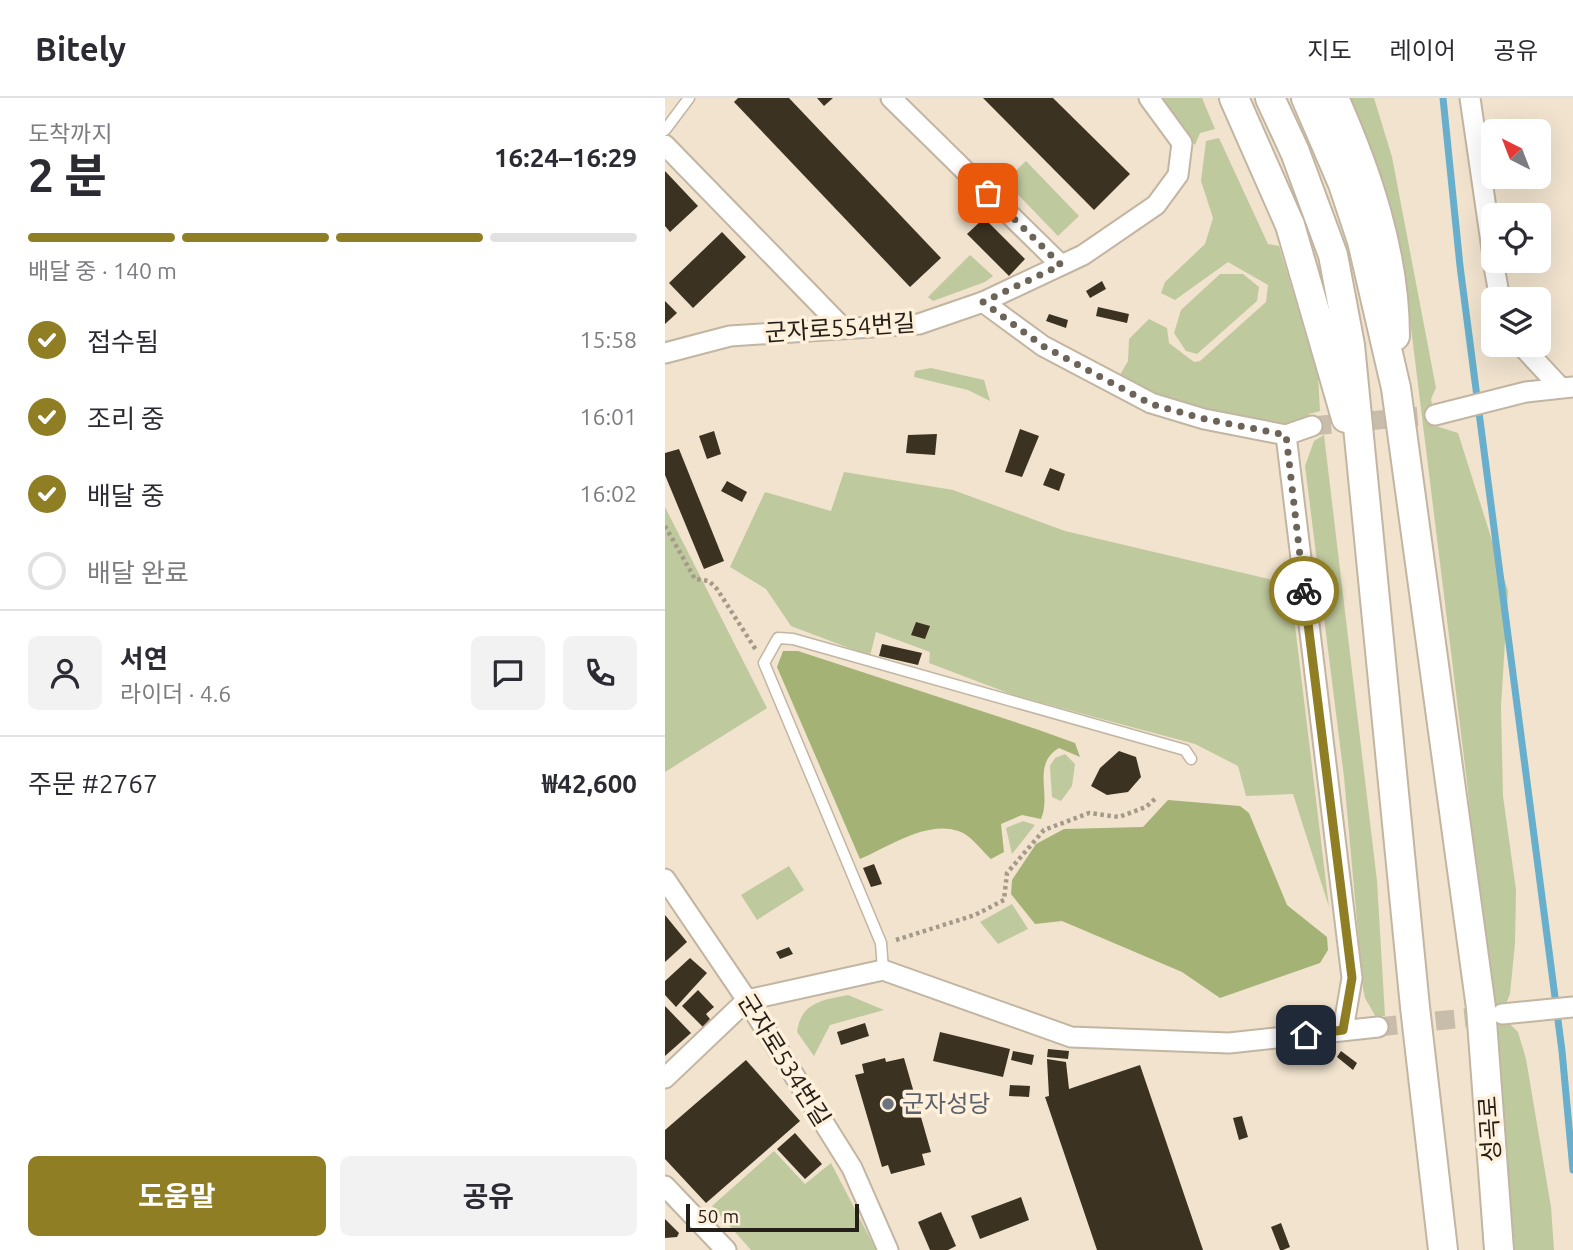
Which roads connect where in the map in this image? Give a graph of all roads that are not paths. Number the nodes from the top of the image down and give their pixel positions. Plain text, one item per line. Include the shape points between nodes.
1 (689, 98) edge
2 (891, 98) edge
3 (1149, 98) edge
4 (1234, 98) edge
5 (1270, 98) edge
6 (1307, 98) edge
7 (1334, 98) edge
8 (1470, 98) edge
9 (665, 130) edge
10 (665, 145) edge
11 (1485, 203) edge
12 (1061, 265) junction
13 (983, 302) junction
14 (843, 328) junction
15 (665, 353) edge
16 (1534, 357) edge
17 (1396, 387) junction
18 (1567, 387) edge
19 (1444, 414) tunnel mouth
20 (1312, 426) tunnel mouth
21 (1286, 435) junction
22 (1359, 454) junction
23 (1191, 759) dead end
24 (665, 879) edge
25 (882, 961) junction
26 (747, 1000) junction
27 (1573, 1007) edge
28 (1492, 1011) junction
29 (1378, 1027) tunnel mouth
30 (1343, 1030) junction
31 (665, 1078) edge
32 (665, 1186) edge
33 (726, 1250) edge
34 (888, 1250) edge
35 (1443, 1250) edge
36 (1499, 1250) edge

1 - 9 lane
2 - 12 street
3 - 12 street, 군자로554번길 via 1182,143 1178,175 1156,205
4 - 22 main road via 1290,225 1333,381
5 - 22 main road via 1333,256 1350,345
6 - 17 main road via 1362,241
7 - 17 main road via 1355,146 1395,295
8 - 11 street
10 - 14 street
12 - 13 street, 군자로554번길
13 - 14 street, 군자로554번길 via 919,324
13 - 21 street via 1043,346 1151,404
14 - 15 street, 군자로554번길 via 730,336
16 - 18 street
17 - 28 main road, 성곡로
18 - 19 street via 1526,392
20 - 21 street
21 - 30 street via 1352,978
22 - 35 main road
23 - 25 lane via 1185,750 778,638 764,663 881,943
24 - 26 street, 군자로534번길
25 - 26 street
25 - 30 street via 1071,1037 1230,1043
26 - 31 street
26 - 34 street, 군자로534번길 via 852,1168
27 - 28 street
28 - 36 main road, 성곡로
29 - 30 street
32 - 33 street

